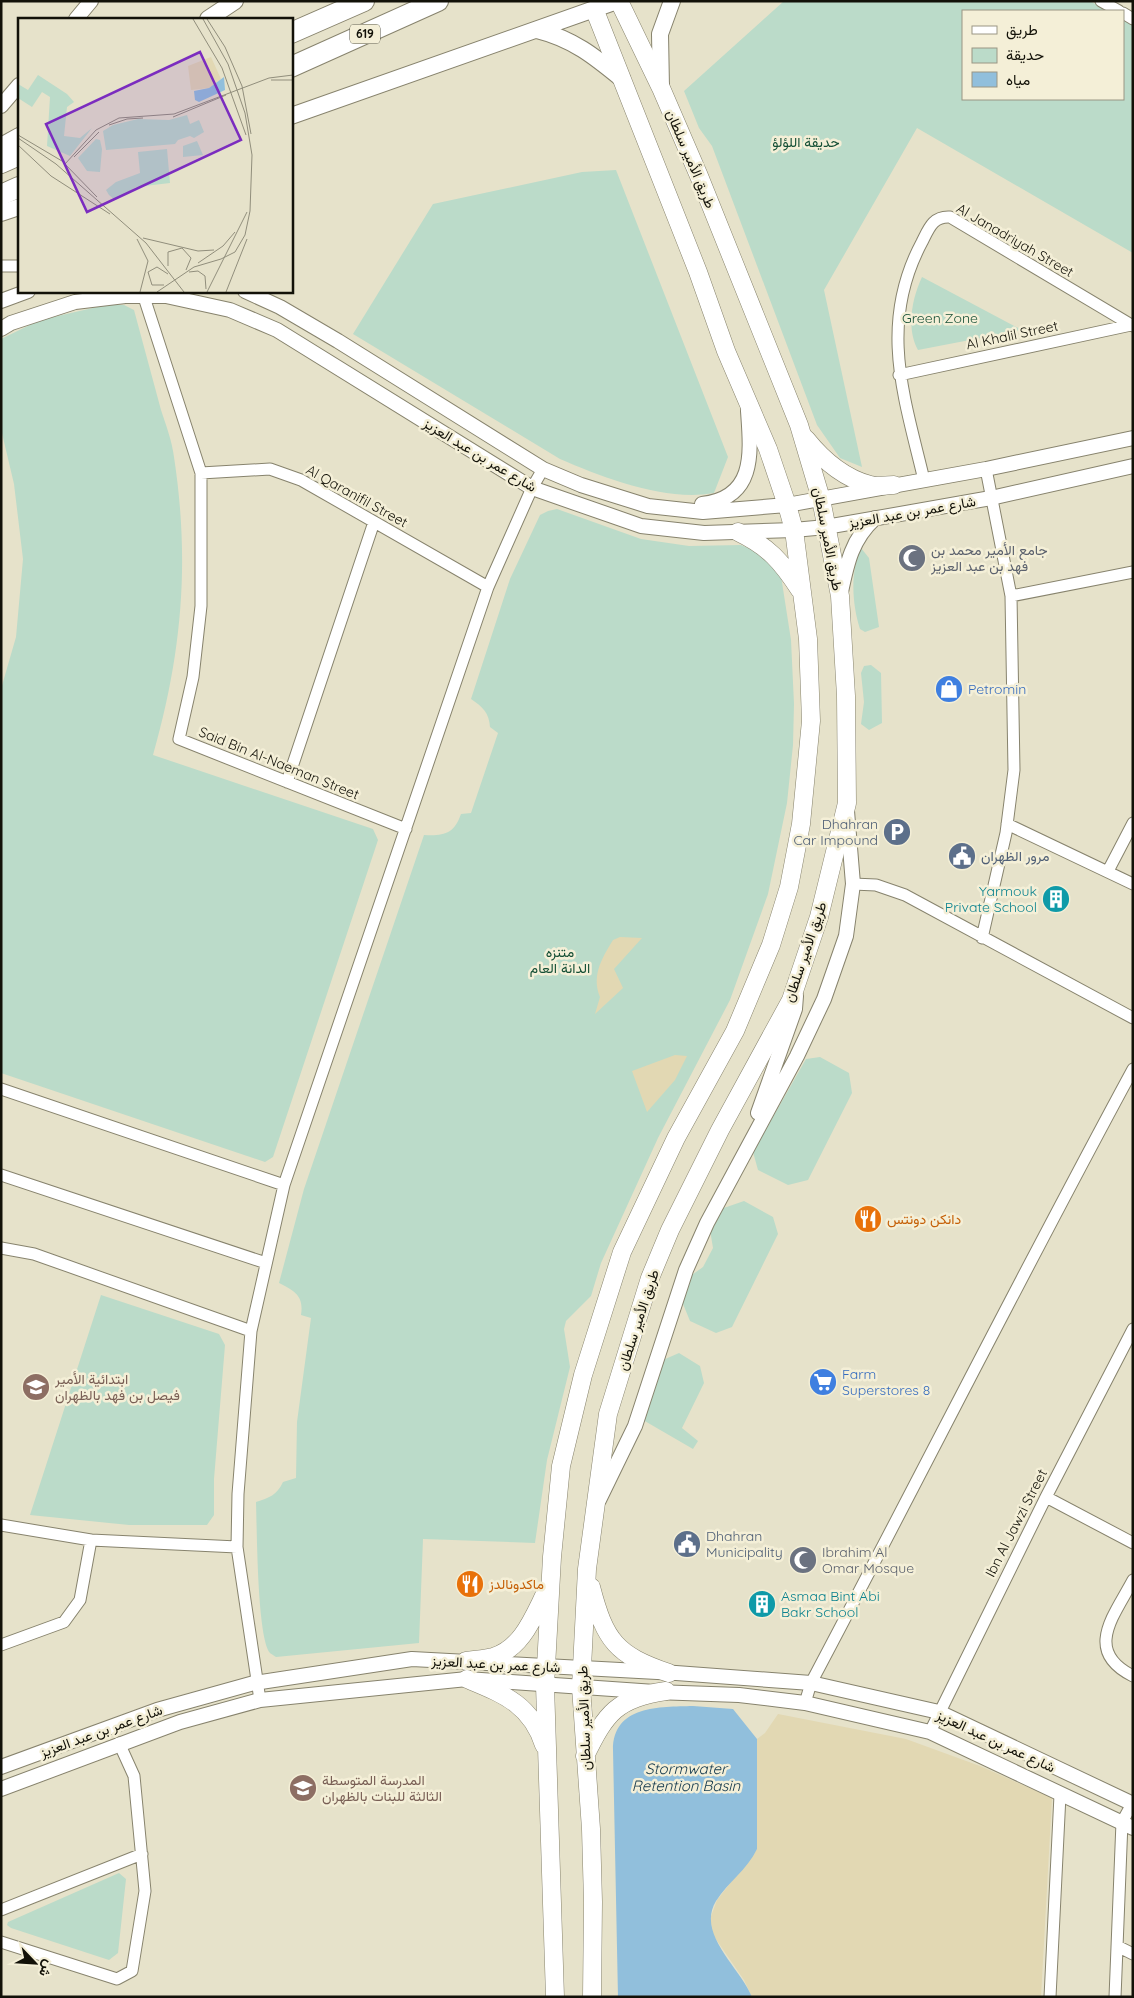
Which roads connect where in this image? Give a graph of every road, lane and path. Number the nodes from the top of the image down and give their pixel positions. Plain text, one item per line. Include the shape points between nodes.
1 (91, 1) edge
2 (235, 1) edge
3 (364, 1) edge
4 (438, 1) edge
5 (618, 1) edge
6 (672, 1) edge
7 (1101, 1) edge
8 (593, 6) edge
9 (1117, 10) edge
10 (77, 18) edge
11 (210, 18) edge
12 (537, 30) junction
13 (292, 33) edge
14 (292, 67) edge
15 (622, 79) junction
16 (18, 86) edge
17 (661, 88) junction
18 (1, 106) edge
19 (292, 116) edge
20 (18, 137) edge
21 (1, 146) edge
22 (18, 155) edge
23 (1, 163) edge
24 (18, 188) edge
25 (1, 195) edge
26 (18, 207) edge
27 (1, 213) edge
28 (1, 266) edge
29 (18, 266) edge
30 (25, 292) edge
31 (247, 292) edge
32 (142, 294) edge
33 (1, 301) edge
34 (1132, 325) edge
35 (3, 326) edge
36 (900, 375) junction
37 (748, 402) junction
38 (803, 435) junction
39 (1133, 438) edge
40 (1133, 466) edge
41 (543, 469) junction
42 (986, 469) junction
43 (201, 473) junction
44 (924, 480) junction
45 (894, 485) junction
46 (532, 488) junction
47 (991, 498) junction
48 (821, 499) junction
49 (787, 505) junction
50 (668, 508) junction
51 (875, 518) junction
52 (374, 522) junction
53 (826, 527) junction
54 (794, 530) junction
55 (738, 532) junction
56 (1133, 572) edge
57 (488, 588) junction
58 (802, 593) junction
59 (1011, 596) junction
60 (840, 598) junction
61 (287, 782) junction
62 (846, 803) junction
63 (1133, 823) edge
64 (1007, 824) junction
65 (406, 829) junction
66 (1108, 870) junction
67 (853, 884) junction
68 (1133, 884) edge
69 (982, 938) junction
70 (797, 984) junction
71 (1133, 1018) edge
72 (1133, 1069) edge
73 (1, 1089) edge
74 (744, 1152) junction
75 (1, 1175) edge
76 (284, 1184) junction
77 (1, 1248) edge
78 (266, 1263) junction
79 (1133, 1329) edge
80 (250, 1331) junction
81 (1046, 1497) junction
82 (594, 1509) junction
83 (1, 1525) edge
84 (91, 1540) junction
85 (1133, 1543) edge
86 (237, 1547) junction
87 (587, 1569) junction
88 (1133, 1580) edge
89 (550, 1582) junction
90 (1, 1645) edge
91 (466, 1661) junction
92 (547, 1666) junction
93 (582, 1668) junction
94 (669, 1673) junction
95 (1133, 1676) edge
96 (466, 1679) junction
97 (257, 1682) junction
98 (811, 1683) junction
99 (545, 1685) junction
100 (581, 1687) junction
101 (666, 1691) junction
102 (260, 1700) junction
103 (806, 1703) junction
104 (938, 1712) junction
105 (930, 1732) junction
106 (119, 1743) junction
107 (584, 1756) junction
108 (548, 1761) junction
109 (1, 1768) edge
110 (1, 1789) edge
111 (1060, 1795) junction
112 (1133, 1804) edge
113 (1127, 1825) edge
114 (142, 1854) junction
115 (1, 1910) edge
116 (1, 1942) edge
117 (1117, 1946) junction
118 (1133, 1954) edge
119 (555, 1997) edge
120 (592, 1997) edge
121 (1050, 1997) edge
122 (1115, 1997) edge

1 - 10 street
2 - 11 main road
3 - 13 highway, 619
4 - 14 highway, 619
5 - 8 main road
5 - 17 main road, طريق الأمير سلطان
6 - 17 main road via 660,34
7 - 9 street
8 - 12 main road
8 - 15 main road
12 - 15 main road via 560,36 584,49
12 - 19 main road
15 - 37 main road
16 - 18 street
17 - 38 main road, طريق الأمير سلطان
20 - 21 main road
22 - 23 highway
24 - 25 highway
26 - 27 main road
28 - 29 street
30 - 33 street
31 - 41 street via 280,307 355,351
32 - 35 street, شارع عمر بن عبد العزيز via 75,302
32 - 43 street, Said Bin Al-Naeman Street
32 - 46 street, شارع عمر بن عبد العزيز via 230,310 277,330
34 - 36 street, Al Khalil Street
34 - 36 street, Al Janadriyah Street via 950,217 941,216 933,221 914,256 901,292
36 - 44 street, Al Janadriyah Street
37 - 49 main road
37 - 50 street via 749,467 735,490 714,503
38 - 45 main road via 817,452 847,475 872,486
38 - 48 main road, طريق الأمير سلطان
39 - 42 street
40 - 47 street, شارع عمر بن عبد العزيز
41 - 46 street
41 - 50 street via 648,506
42 - 44 street
42 - 47 street
43 - 52 street, Al Qaranifil Street via 270,469 301,480
43 - 61 street, Said Bin Al-Naeman Street via 202,606 193,677 179,739
44 - 45 street
45 - 48 street
46 - 55 street, شارع عمر بن عبد العزيز via 641,526 704,533
46 - 57 street
47 - 51 street, شارع عمر بن عبد العزيز
47 - 59 street
48 - 49 street
48 - 53 main road, طريق الأمير سلطان
49 - 50 street via 703,512
49 - 54 main road
51 - 53 street, شارع عمر بن عبد العزيز
51 - 60 street via 859,535 851,550
52 - 57 street, Al Qaranifil Street
52 - 61 street
53 - 54 street, شارع عمر بن عبد العزيز
53 - 60 main road, طريق الأمير سلطان
54 - 55 street, شارع عمر بن عبد العزيز
54 - 58 main road
55 - 58 main road via 774,554
56 - 59 street
57 - 65 street
58 - 89 main road via 808,639 811,720 801,824 789,887 771,946 734,1031 676,1138 622,1252 583,1375 561,1466
59 - 64 street via 1014,770
60 - 62 main road, طريق الأمير سلطان via 846,696
61 - 65 street, Said Bin Al-Naeman Street
62 - 67 street
62 - 70 main road, طريق الأمير سلطان via 819,917
63 - 66 street
64 - 66 street
64 - 69 street
65 - 76 street
66 - 68 street
67 - 69 street via 876,885 905,896
67 - 74 street via 846,936 824,999
69 - 71 street
70 - 74 street via 795,1009
70 - 82 main road, طريق الأمير سلطان via 694,1180 650,1278 608,1414
72 - 98 street via 1027,1265
73 - 76 street
74 - 82 street via 686,1270 635,1426
75 - 78 street
76 - 78 street
77 - 80 street via 34,1254
78 - 80 street
79 - 81 street, Ibn Al Jawzi Street
80 - 86 street via 238,1485
81 - 85 street
81 - 104 street, Ibn Al Jawzi Street
82 - 87 main road, طريق الأمير سلطان
83 - 84 street
84 - 86 street
84 - 90 street via 80,1600 64,1622
86 - 97 street
87 - 93 main road, طريق الأمير سلطان
87 - 94 main road via 598,1612 608,1635 630,1657
88 - 95 street via 1107,1630 1105,1648 1111,1661
89 - 91 main road via 527,1631 517,1642 494,1657
89 - 92 main road
91 - 92 street, شارع عمر بن عبد العزيز
91 - 97 street, شارع عمر بن عبد العزيز via 412,1659
92 - 93 street, شارع عمر بن عبد العزيز
92 - 99 main road
93 - 94 street, شارع عمر بن عبد العزيز
93 - 100 main road, طريق الأمير سلطان
94 - 98 street, شارع عمر بن عبد العزيز
96 - 99 street
96 - 102 street
96 - 108 main road via 519,1704 538,1727
97 - 102 street
97 - 109 street, شارع عمر بن عبد العزيز via 157,1710
98 - 103 street
98 - 104 street, شارع عمر بن عبد العزيز
99 - 100 street
99 - 108 main road
100 - 101 street
100 - 107 main road, طريق الأمير سلطان
101 - 103 street
101 - 107 main road via 640,1695 615,1709 600,1726
102 - 106 street
103 - 105 street
104 - 105 street, Ibn Al Jawzi Street
104 - 112 street, شارع عمر بن عبد العزيز
105 - 111 street
106 - 110 street
106 - 114 street via 134,1776
107 - 120 main road, طريق الأمير سلطان via 592,1856
108 - 119 main road
111 - 113 street
111 - 121 street
112 - 113 street
113 - 117 street
114 - 115 street
114 - 116 street via 145,1891 132,1971 117,1979
117 - 118 street
117 - 122 street

